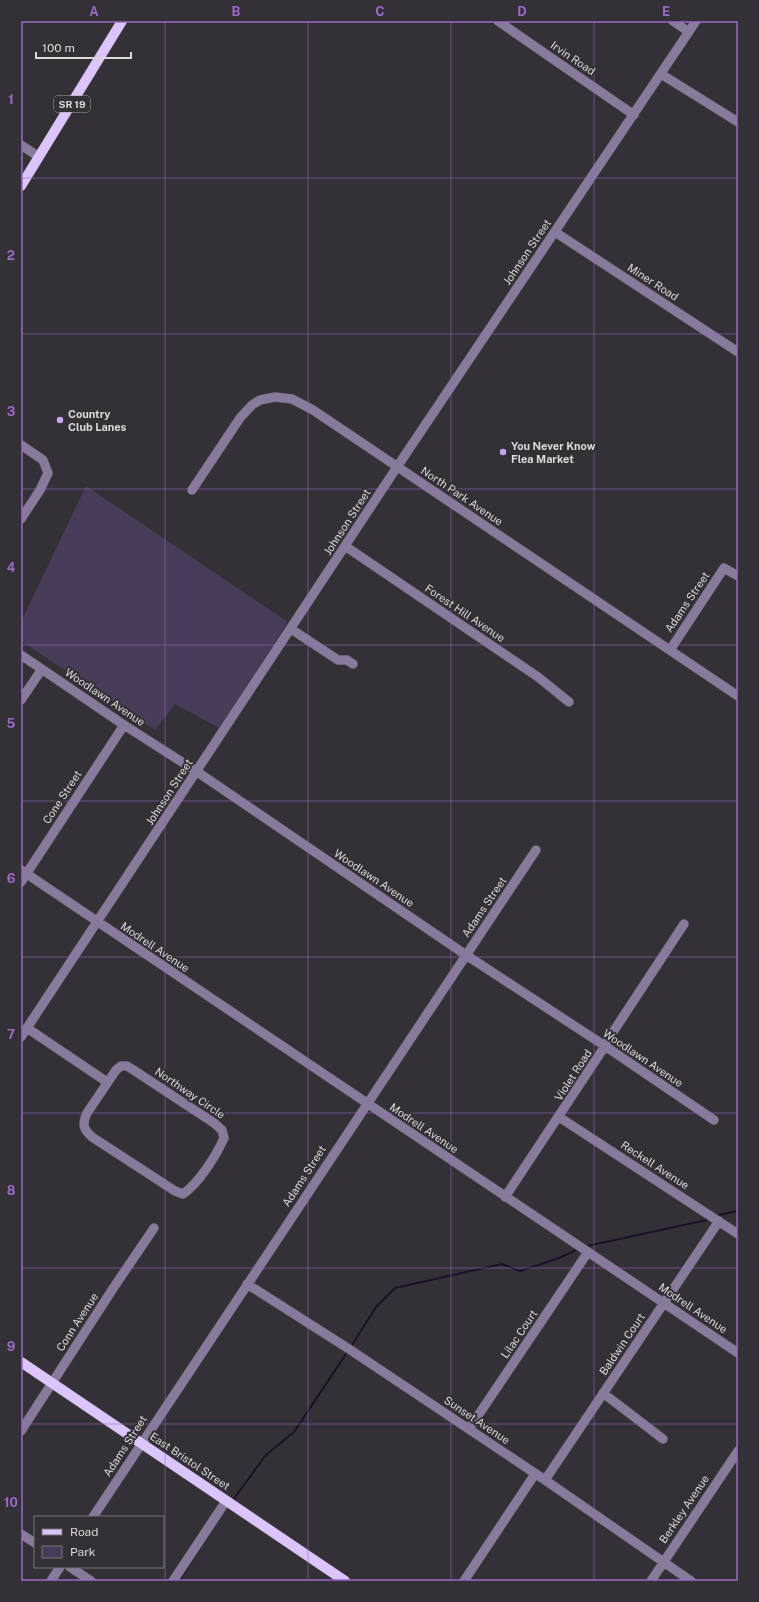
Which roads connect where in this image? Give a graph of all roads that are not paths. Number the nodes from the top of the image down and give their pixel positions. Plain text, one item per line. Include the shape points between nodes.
1 (122, 21) edge
2 (498, 21) edge
3 (673, 21) edge
4 (696, 21) edge
5 (689, 32) junction
6 (661, 74) junction
7 (634, 114) junction
8 (738, 122) edge
9 (21, 145) edge
10 (39, 157) junction
11 (21, 186) edge
12 (555, 232) junction
13 (738, 352) edge
14 (22, 447) edge
15 (397, 467) junction
16 (192, 490) dead end
17 (21, 520) edge
18 (345, 546) junction
19 (738, 576) edge
20 (291, 629) junction
21 (670, 650) junction
22 (21, 654) edge
23 (353, 664) dead end
24 (42, 669) junction
25 (738, 696) edge
26 (21, 700) edge
27 (569, 702) dead end
28 (124, 725) junction
29 (196, 772) junction
30 (536, 850) dead end
31 (24, 872) edge
32 (21, 882) edge
33 (97, 922) junction
34 (684, 924) dead end
35 (466, 955) junction
36 (27, 1028) junction
37 (21, 1037) edge
38 (605, 1046) junction
39 (107, 1082) junction
40 (366, 1104) junction
41 (560, 1117) junction
42 (714, 1120) dead end
43 (505, 1197) junction
44 (719, 1222) junction
45 (154, 1228) dead end
46 (738, 1234) edge
47 (588, 1252) junction
48 (247, 1284) junction
49 (664, 1302) junction
50 (738, 1353) edge
51 (21, 1362) edge
52 (52, 1383) junction
53 (603, 1393) junction
54 (469, 1429) junction
55 (21, 1431) edge
56 (663, 1439) dead end
57 (142, 1443) junction
58 (738, 1452) edge
59 (535, 1474) junction
60 (545, 1480) junction
61 (226, 1500) junction
62 (94, 1516) edge
63 (21, 1534) edge
64 (34, 1542) edge
65 (663, 1562) junction
66 (59, 1568) edge
67 (72, 1568) edge
68 (51, 1581) edge
69 (91, 1581) edge
70 (173, 1581) edge
71 (344, 1581) edge
72 (464, 1581) edge
73 (651, 1581) edge
74 (691, 1581) edge

1 - 10 main road, SR 19
2 - 7 street, Irvin Road
3 - 5 street
4 - 5 street, Johnson Street
5 - 6 street, Johnson Street
6 - 7 street, Johnson Street
6 - 8 street
7 - 12 street, Johnson Street
9 - 10 street
10 - 11 main road, SR 19
12 - 13 street, Miner Road
12 - 15 street, Johnson Street
14 - 17 street via 43,460 48,473
15 - 16 street, North Park Avenue via 313,410 292,399 275,397 260,400 240,418
15 - 18 street, Johnson Street
15 - 21 street, North Park Avenue
18 - 20 street, Johnson Street
18 - 27 street, Forest Hill Avenue via 538,677
19 - 21 street, Adams Street via 724,568
20 - 23 street via 338,660 347,660
20 - 29 street, Johnson Street
21 - 25 street, North Park Avenue
22 - 24 street, Woodlawn Avenue
24 - 26 street
24 - 28 street, Woodlawn Avenue
28 - 29 street, Woodlawn Avenue
28 - 31 street, Cone Street
29 - 33 street, Johnson Street
29 - 35 street, Woodlawn Avenue
30 - 35 street, Adams Street
31 - 32 street, Cone Street
31 - 33 street, Modrell Avenue
33 - 36 street, Johnson Street
33 - 40 street, Modrell Avenue
34 - 38 street, Violet Road
35 - 38 street, Woodlawn Avenue
35 - 40 street, Adams Street
36 - 37 street, Johnson Street
36 - 39 street
38 - 41 street, Violet Road
38 - 42 street, Woodlawn Avenue
39 - 39 street, Northway Circle via 116,1070 121,1066 127,1066 222,1130 224,1138 221,1144 192,1187 183,1194 174,1191 86,1131 83,1120
40 - 43 street, Modrell Avenue
40 - 48 street, Adams Street
41 - 43 street, Violet Road
41 - 44 street, Reckell Avenue
43 - 47 street, Modrell Avenue
44 - 46 street, Reckell Avenue
44 - 49 street, Baldwin Court
45 - 52 street, Conn Avenue
47 - 49 street, Modrell Avenue
47 - 54 street, Lilac Court
48 - 54 street, Sunset Avenue
48 - 57 street, Adams Street
49 - 50 street, Modrell Avenue
49 - 53 street, Baldwin Court
51 - 52 main road, East Bristol Street
52 - 55 street, Conn Avenue
52 - 57 main road, East Bristol Street
53 - 56 street
53 - 60 street, Baldwin Court
54 - 59 street, Sunset Avenue
57 - 61 main road, East Bristol Street
57 - 62 street, Adams Street
58 - 65 street, Berkley Avenue
59 - 60 street, Sunset Avenue
59 - 72 street
60 - 65 street, Sunset Avenue
61 - 70 street
61 - 71 main road, East Bristol Street
63 - 64 street
65 - 73 street, Berkley Avenue
65 - 74 street, Sunset Avenue
66 - 68 street
67 - 69 street

